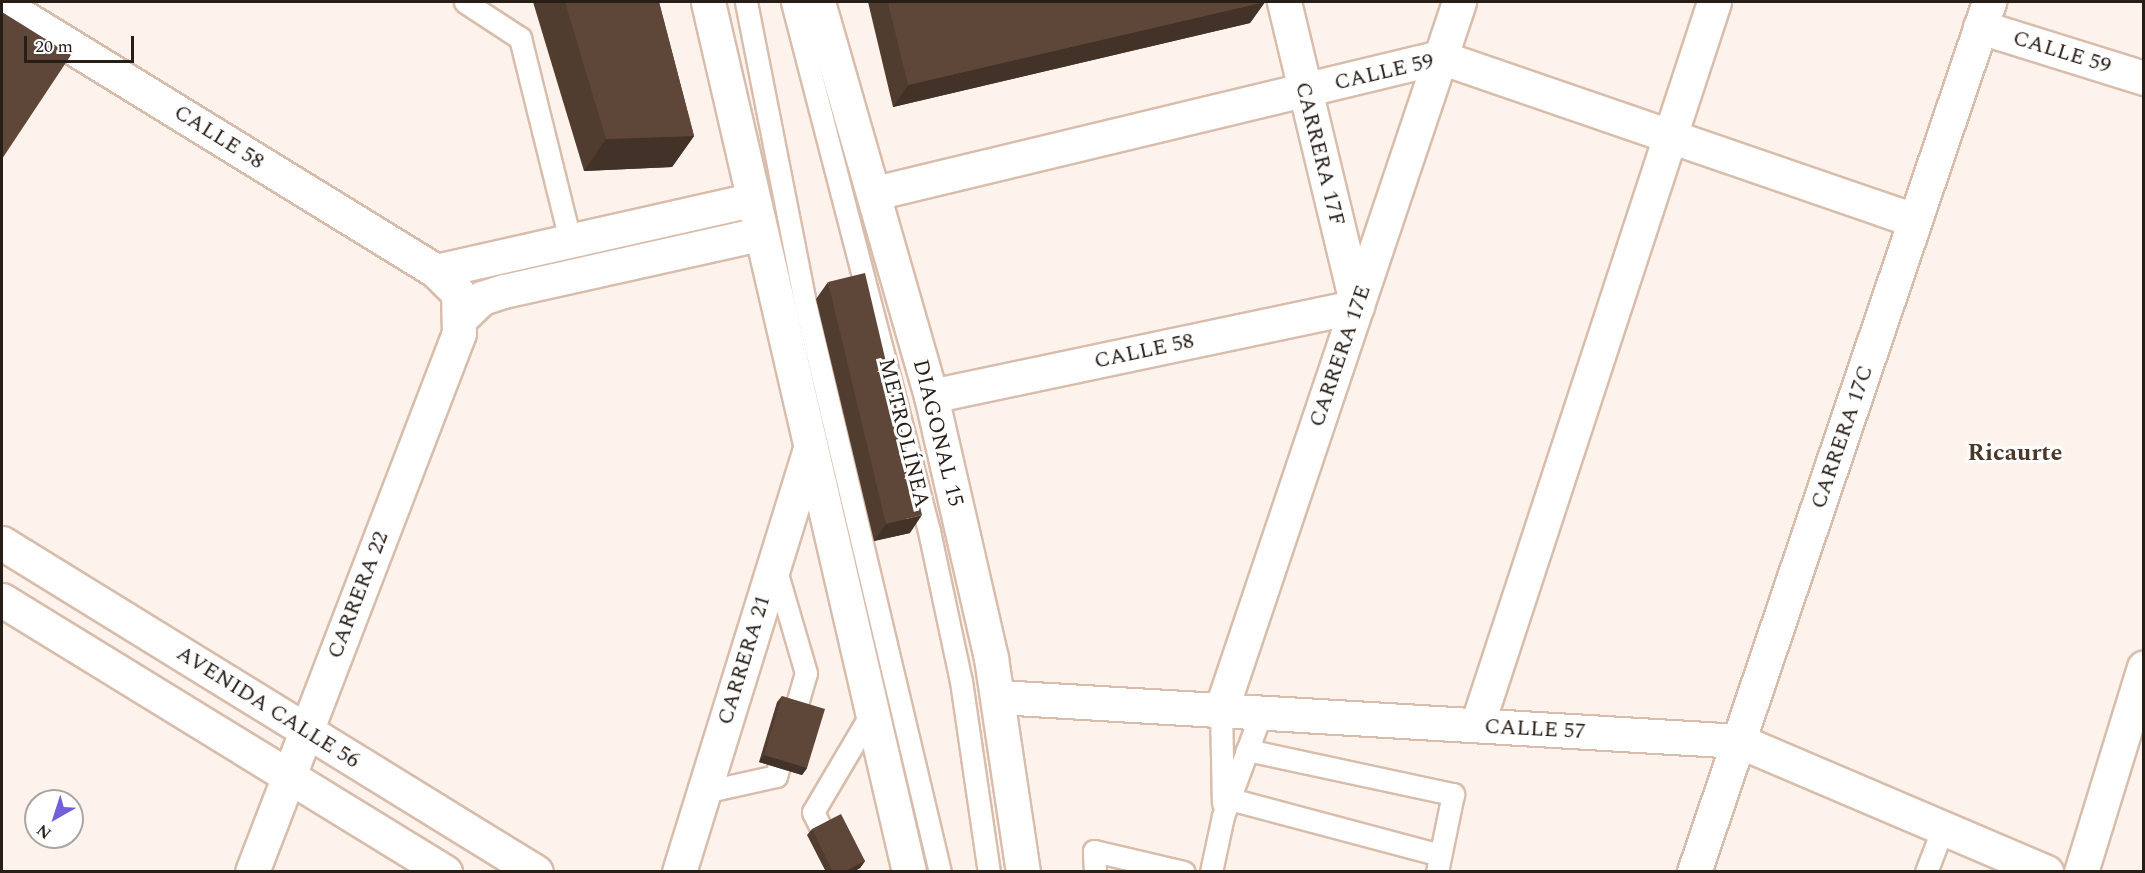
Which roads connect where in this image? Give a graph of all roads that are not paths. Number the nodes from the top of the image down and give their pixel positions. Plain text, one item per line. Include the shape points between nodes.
1 (465, 2) edge
2 (708, 2) edge
3 (746, 2) edge
4 (792, 2) edge
5 (818, 2) edge
6 (1284, 2) edge
7 (1459, 2) edge
8 (1714, 2) edge
9 (2, 4) edge
10 (1984, 14) edge
11 (1440, 57) junction
12 (2144, 78) edge
13 (1305, 90) junction
14 (1670, 136) junction
15 (875, 193) junction
16 (752, 200) junction
17 (1914, 220) junction
18 (760, 234) junction
19 (570, 240) junction
20 (436, 271) junction
21 (1357, 306) junction
22 (461, 318) junction
23 (931, 396) junction
24 (810, 448) junction
25 (2, 543) edge
26 (774, 563) junction
27 (7, 605) edge
28 (2144, 667) edge
29 (999, 697) junction
30 (1221, 710) junction
31 (1261, 713) junction
32 (872, 714) junction
33 (1477, 725) junction
34 (306, 731) junction
35 (1739, 741) junction
36 (1247, 750) junction
37 (288, 777) junction
38 (704, 792) junction
39 (1227, 807) junction
40 (1942, 828) junction
41 (1438, 863) edge
42 (252, 872) edge
43 (445, 872) edge
44 (536, 872) edge
45 (679, 872) edge
46 (843, 872) edge
47 (909, 872) edge
48 (940, 872) edge
49 (989, 872) edge
50 (1023, 872) edge
51 (1095, 872) edge
52 (1184, 872) edge
53 (1211, 872) edge
54 (1694, 872) edge
55 (1926, 872) edge
56 (2046, 872) edge
57 (2081, 872) edge

1 - 19 lane via 520,38
2 - 16 street
3 - 48 lane via 806,307
4 - 49 lane, METROLÍNEA via 929,531 961,681
5 - 15 street, DIAGONAL 15
6 - 13 street, CARRERA 17F
7 - 11 street, CARRERA 17E
8 - 14 street
9 - 20 street, CALLE 58
10 - 12 street, CALLE 59
10 - 17 street, CARRERA 17C
11 - 13 street, CALLE 59
11 - 14 street, CALLE 59
11 - 21 street, CARRERA 17E
13 - 15 street, CALLE 59
13 - 21 street, CARRERA 17F
14 - 17 street, CALLE 59
14 - 33 street
15 - 23 street, DIAGONAL 15
16 - 18 street
16 - 19 street
17 - 35 street, CARRERA 17C
18 - 22 street via 504,291 482,298
18 - 24 street
19 - 20 street
20 - 22 street, CALLE 58 via 458,293
21 - 23 street, CALLE 58
21 - 30 street, CARRERA 17E
22 - 34 street, CARRERA 22
23 - 29 street, DIAGONAL 15
24 - 26 street, CARRERA 21
24 - 32 street
25 - 34 street, AVENIDA CALLE 56
26 - 38 street, CARRERA 21
26 - 38 lane via 806,673 776,776
27 - 37 street
28 - 57 street
29 - 30 street, CALLE 57
29 - 50 street, DIAGONAL 15
30 - 31 street, CALLE 57
30 - 39 lane
31 - 33 street, CALLE 57
31 - 36 lane
32 - 46 lane via 813,812
32 - 47 street
33 - 35 street, CALLE 57
34 - 37 street, CARRERA 22
34 - 44 street, AVENIDA CALLE 56
35 - 40 street, CALLE 57
35 - 54 street, CARRERA 17C
36 - 39 lane
36 - 41 lane via 1453,794
37 - 42 street, CARRERA 22
37 - 43 street
38 - 45 street, CARRERA 21
39 - 41 lane
39 - 53 lane
40 - 55 lane
40 - 56 street, CALLE 57
51 - 52 lane via 1094,851

